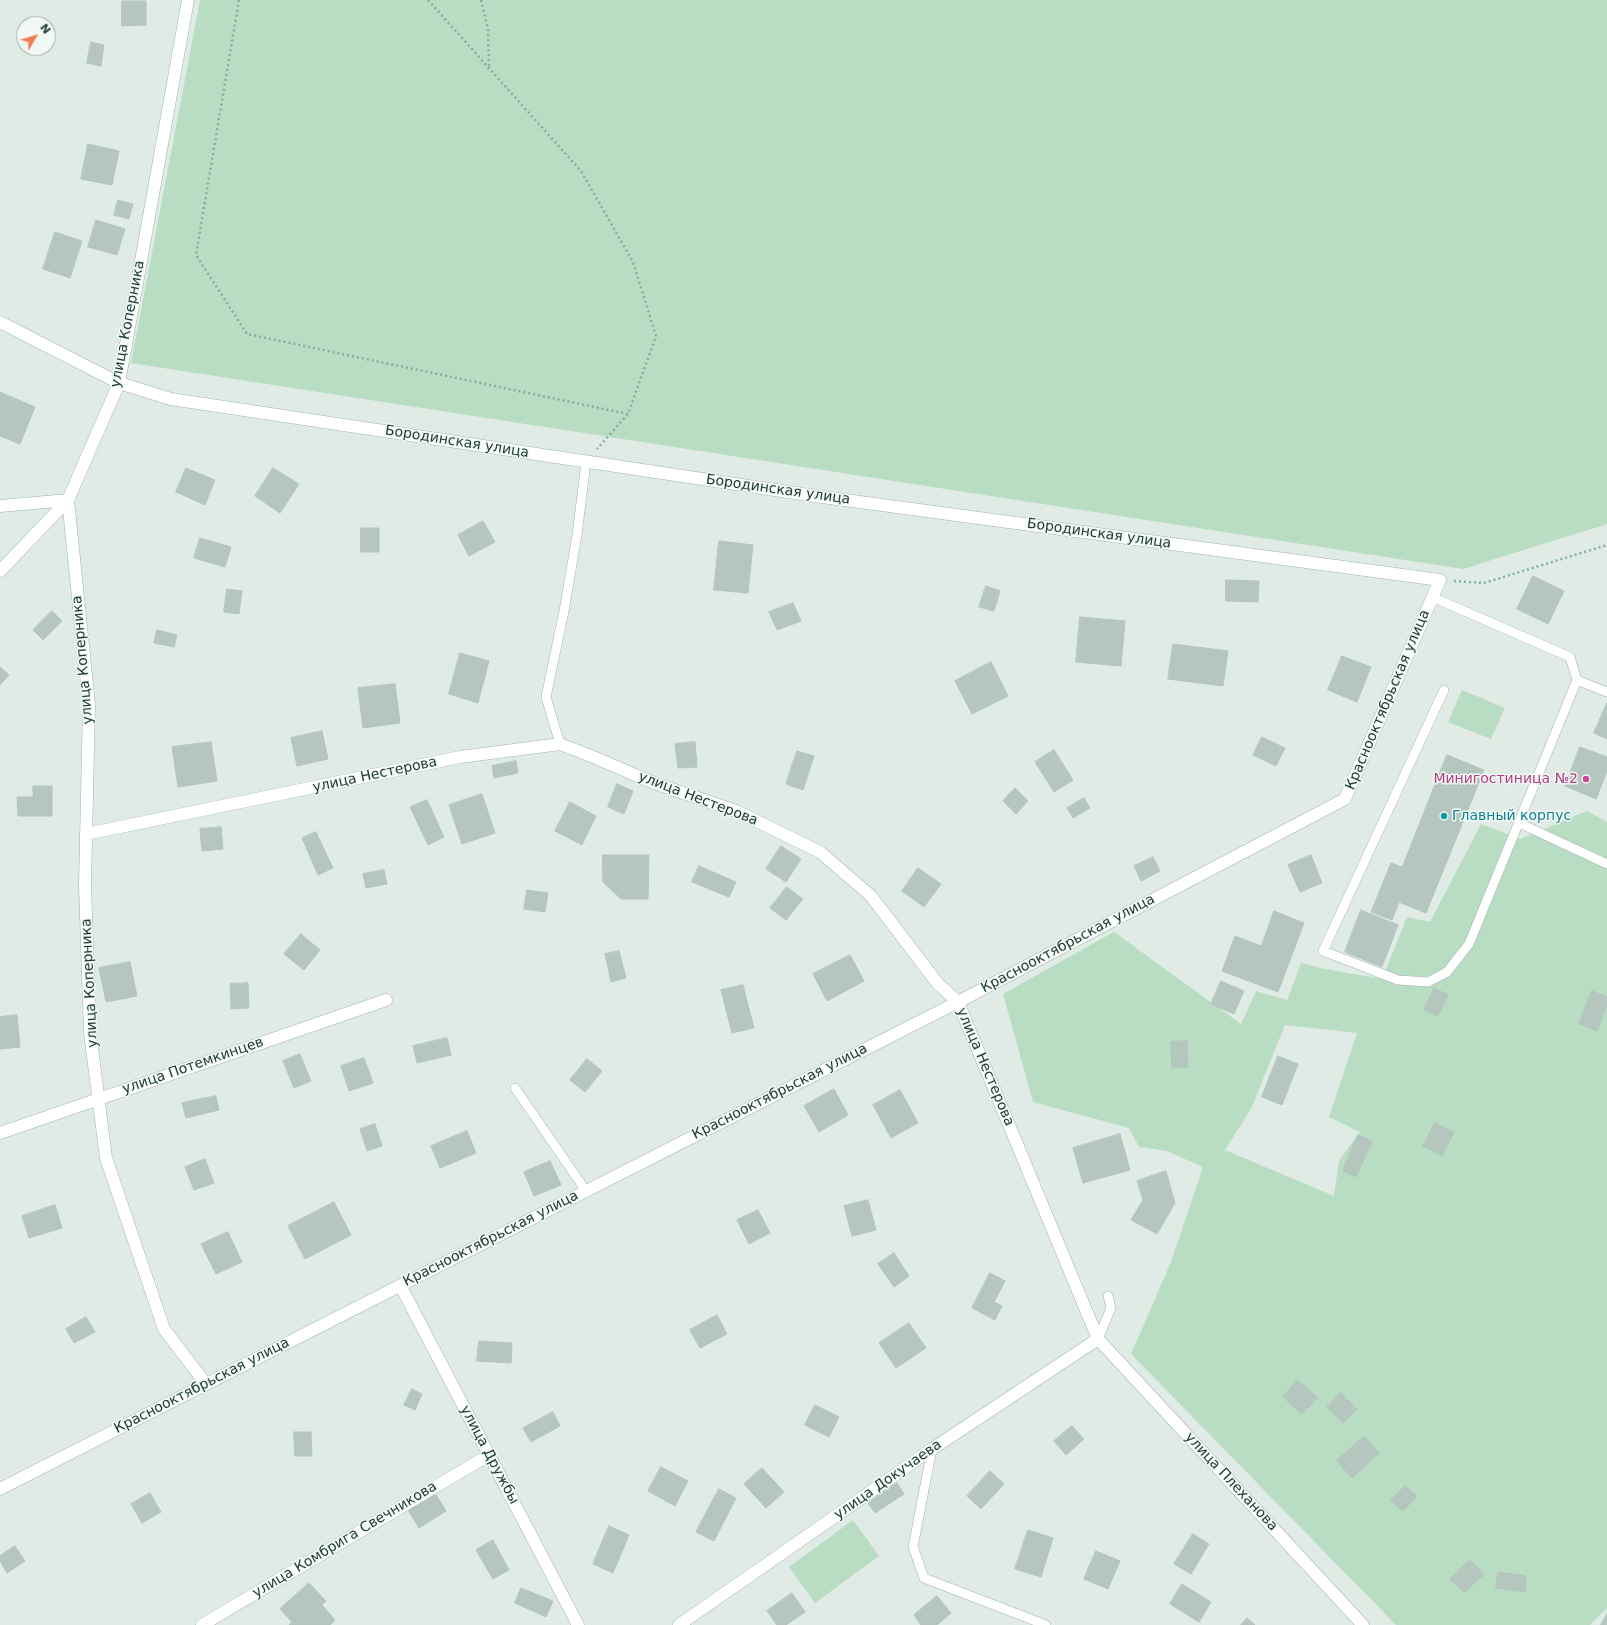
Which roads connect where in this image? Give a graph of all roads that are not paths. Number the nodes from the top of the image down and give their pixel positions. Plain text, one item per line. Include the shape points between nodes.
1 (188, 0) edge
2 (0, 322) edge
3 (119, 383) junction
4 (586, 462) junction
5 (68, 500) junction
6 (0, 506) edge
7 (0, 571) edge
8 (1440, 580) joint
9 (1432, 597) junction
10 (1577, 680) junction
11 (1444, 690) dead end
12 (1607, 692) edge
13 (560, 744) junction
14 (1518, 823) junction
15 (86, 834) junction
16 (1607, 864) edge
17 (386, 1000) dead end
18 (958, 1002) junction
19 (515, 1088) dead end
20 (98, 1099) junction
21 (0, 1132) edge
22 (586, 1191) junction
23 (400, 1285) junction
24 (1108, 1296) dead end
25 (1098, 1339) junction
26 (206, 1384) junction
27 (932, 1450) junction
28 (489, 1455) junction
29 (0, 1490) edge
30 (202, 1625) edge
31 (578, 1625) edge
32 (679, 1625) edge
33 (1046, 1625) edge
34 (1363, 1625) edge

1 - 3 street, улица Коперника
2 - 3 street, Бородинская улица
3 - 4 street, Бородинская улица via 171,399
3 - 5 street, улица Коперника
4 - 8 street, Бородинская улица via 815,496
4 - 13 lane via 577,535 546,697
5 - 6 street
5 - 7 street
5 - 15 street, улица Коперника via 89,704
8 - 9 street, Краснооктябрьская улица
9 - 10 lane via 1570,657
9 - 18 street, Краснооктябрьская улица via 1345,799
10 - 12 lane
10 - 14 lane
11 - 14 lane via 1323,951 1398,980 1428,982 1447,972 1469,944
13 - 15 street, улица Нестерова via 460,757
13 - 18 street, улица Нестерова via 654,783 736,811 820,852 871,896 938,984
14 - 16 lane
15 - 20 street, улица Коперника via 85,885 90,1033
17 - 20 street, улица Потемкинцев
18 - 22 street, Краснооктябрьская улица
18 - 25 street, улица Нестерова
19 - 22 lane
20 - 21 street, улица Потемкинцев
20 - 26 street, улица Коперника via 106,1158 164,1329
22 - 23 street, Краснооктябрьская улица
23 - 26 street, Краснооктябрьская улица
23 - 28 street, улица Дружбы
24 - 25 lane via 1111,1308
25 - 27 street, улица Докучаева
25 - 34 street, улица Плеханова
26 - 29 street, Краснооктябрьская улица
27 - 32 street, улица Докучаева
27 - 33 lane via 913,1546 924,1578
28 - 30 street, улица Комбрига Свечникова
28 - 31 street, улица Дружбы

